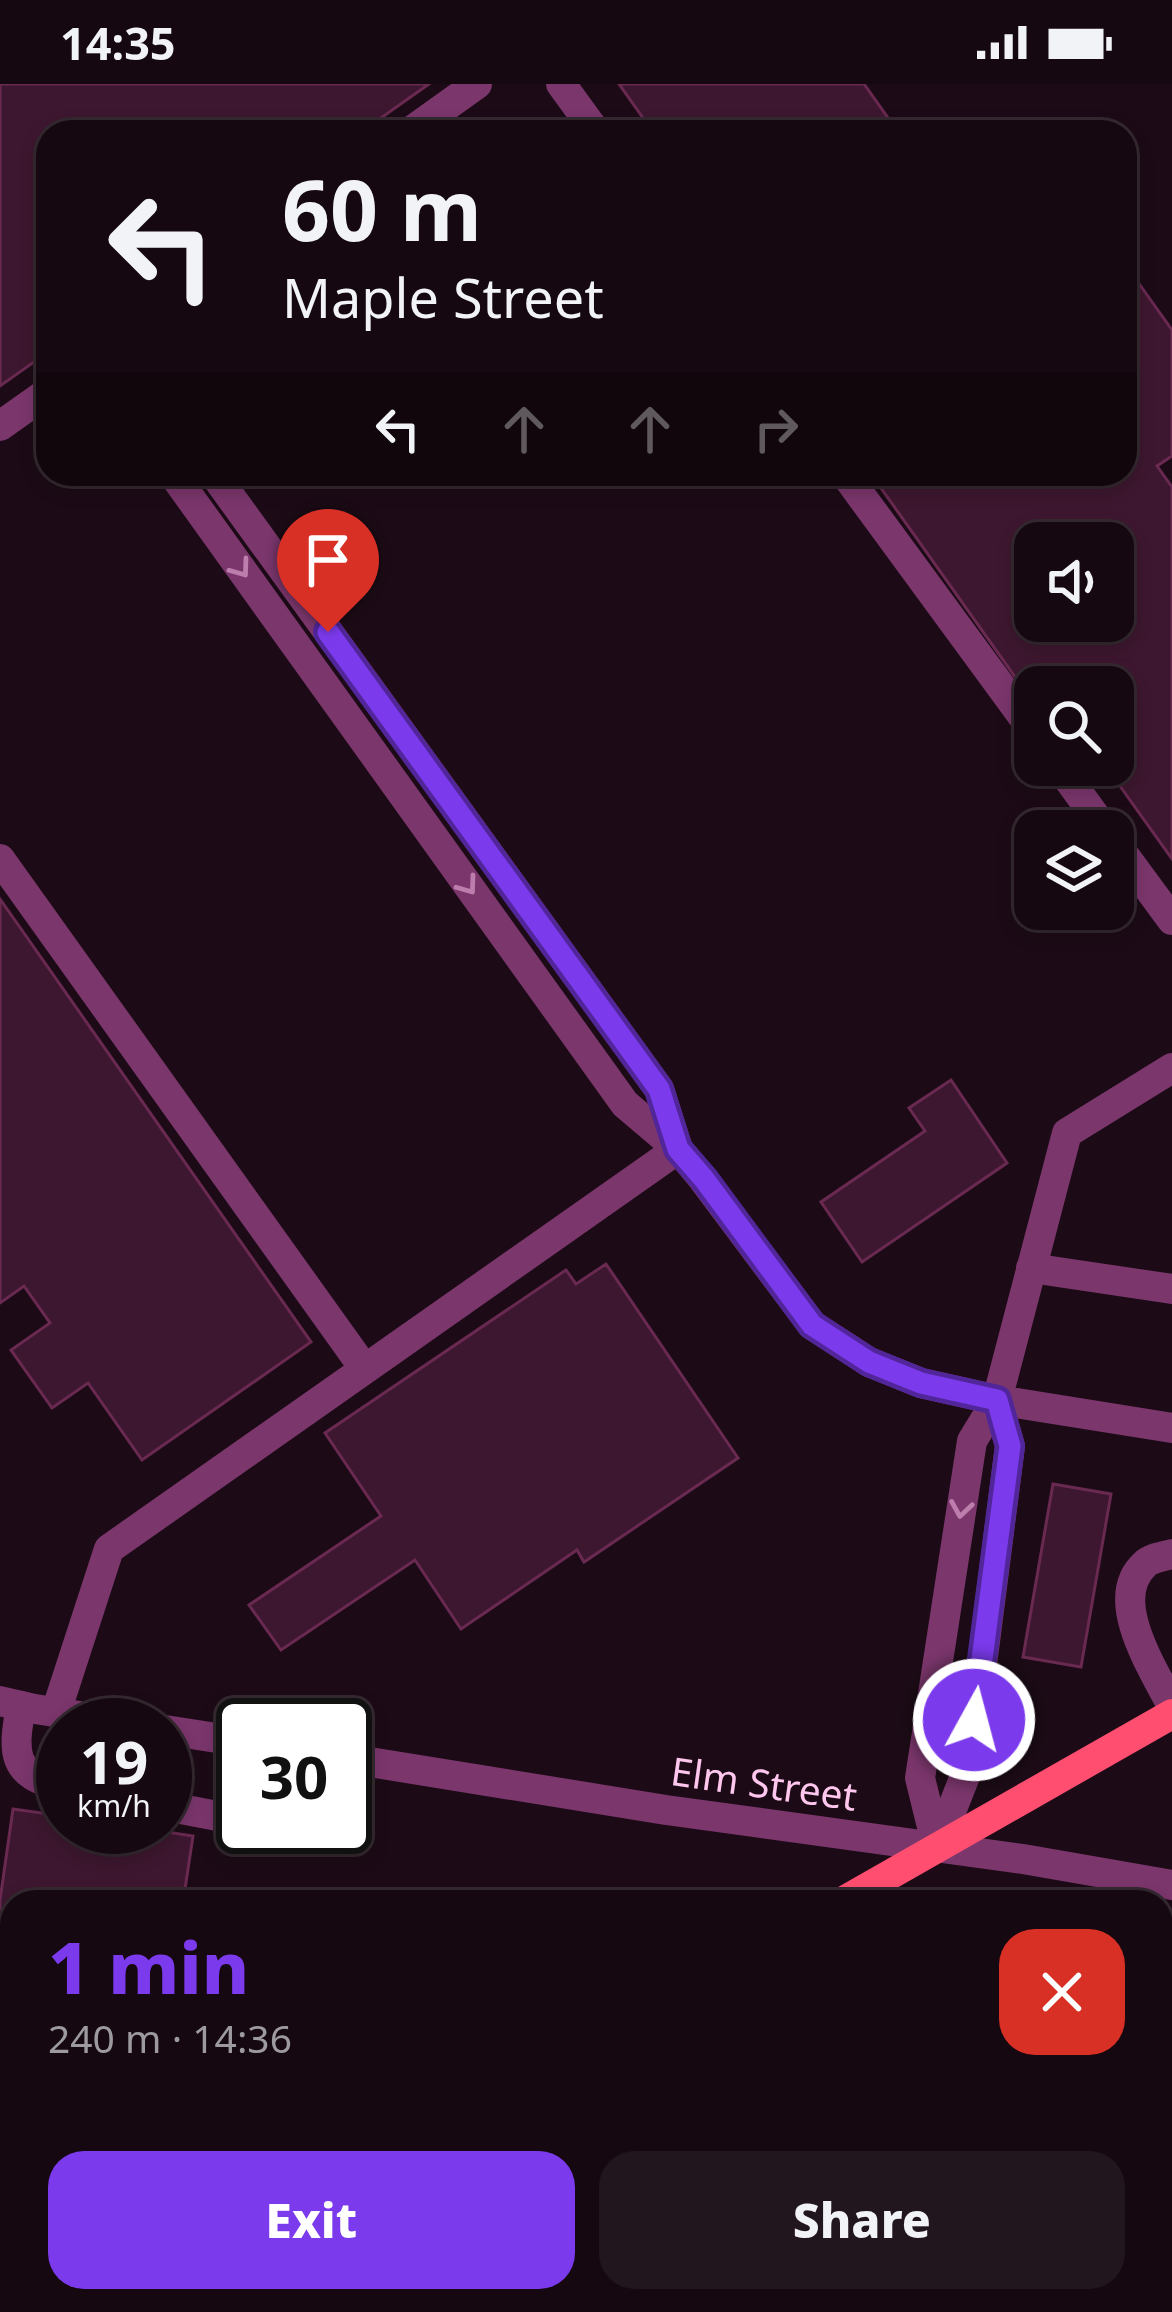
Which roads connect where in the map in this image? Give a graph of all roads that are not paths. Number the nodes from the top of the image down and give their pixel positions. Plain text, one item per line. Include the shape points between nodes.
1 (477, 84) edge
2 (561, 84) edge
3 (427, 120) edge
4 (587, 120) edge
5 (36, 400) edge
6 (0, 426) edge
7 (181, 486) edge
8 (223, 486) edge
9 (854, 486) edge
10 (1014, 704) edge
11 (0, 859) edge
12 (1134, 868) edge
13 (1172, 920) edge
14 (1172, 1068) edge
15 (678, 1149) junction
16 (1031, 1268) junction
17 (1172, 1288) edge
18 (364, 1368) junction
19 (997, 1400) junction
20 (1172, 1428) edge
21 (1172, 1554) edge
22 (61, 1698) edge
23 (11, 1703) edge
24 (1172, 1710) edge
25 (372, 1763) edge
26 (36, 1776) edge
27 (937, 1847) junction
28 (1172, 1885) edge
29 (863, 1890) edge

1 - 3 street
2 - 4 street
5 - 6 street
7 -> 15 street via 625,1104
8 - 15 street via 659,1089
9 - 10 street
11 - 18 street
12 - 13 street
14 - 16 street via 1067,1133
15 - 18 street
15 - 19 street via 812,1325 869,1362
16 - 17 street
16 - 19 street
18 - 22 street via 109,1549
19 - 20 street
19 - 27 street via 1010,1446 968,1766
19 -> 27 street via 971,1442 920,1778
21 - 24 street via 1147,1562 1130,1597 1132,1626
23 - 26 street via 17,1757
24 - 27 main road
25 - 27 street, Elm Street
27 - 28 street, Elm Street
27 - 29 main road

